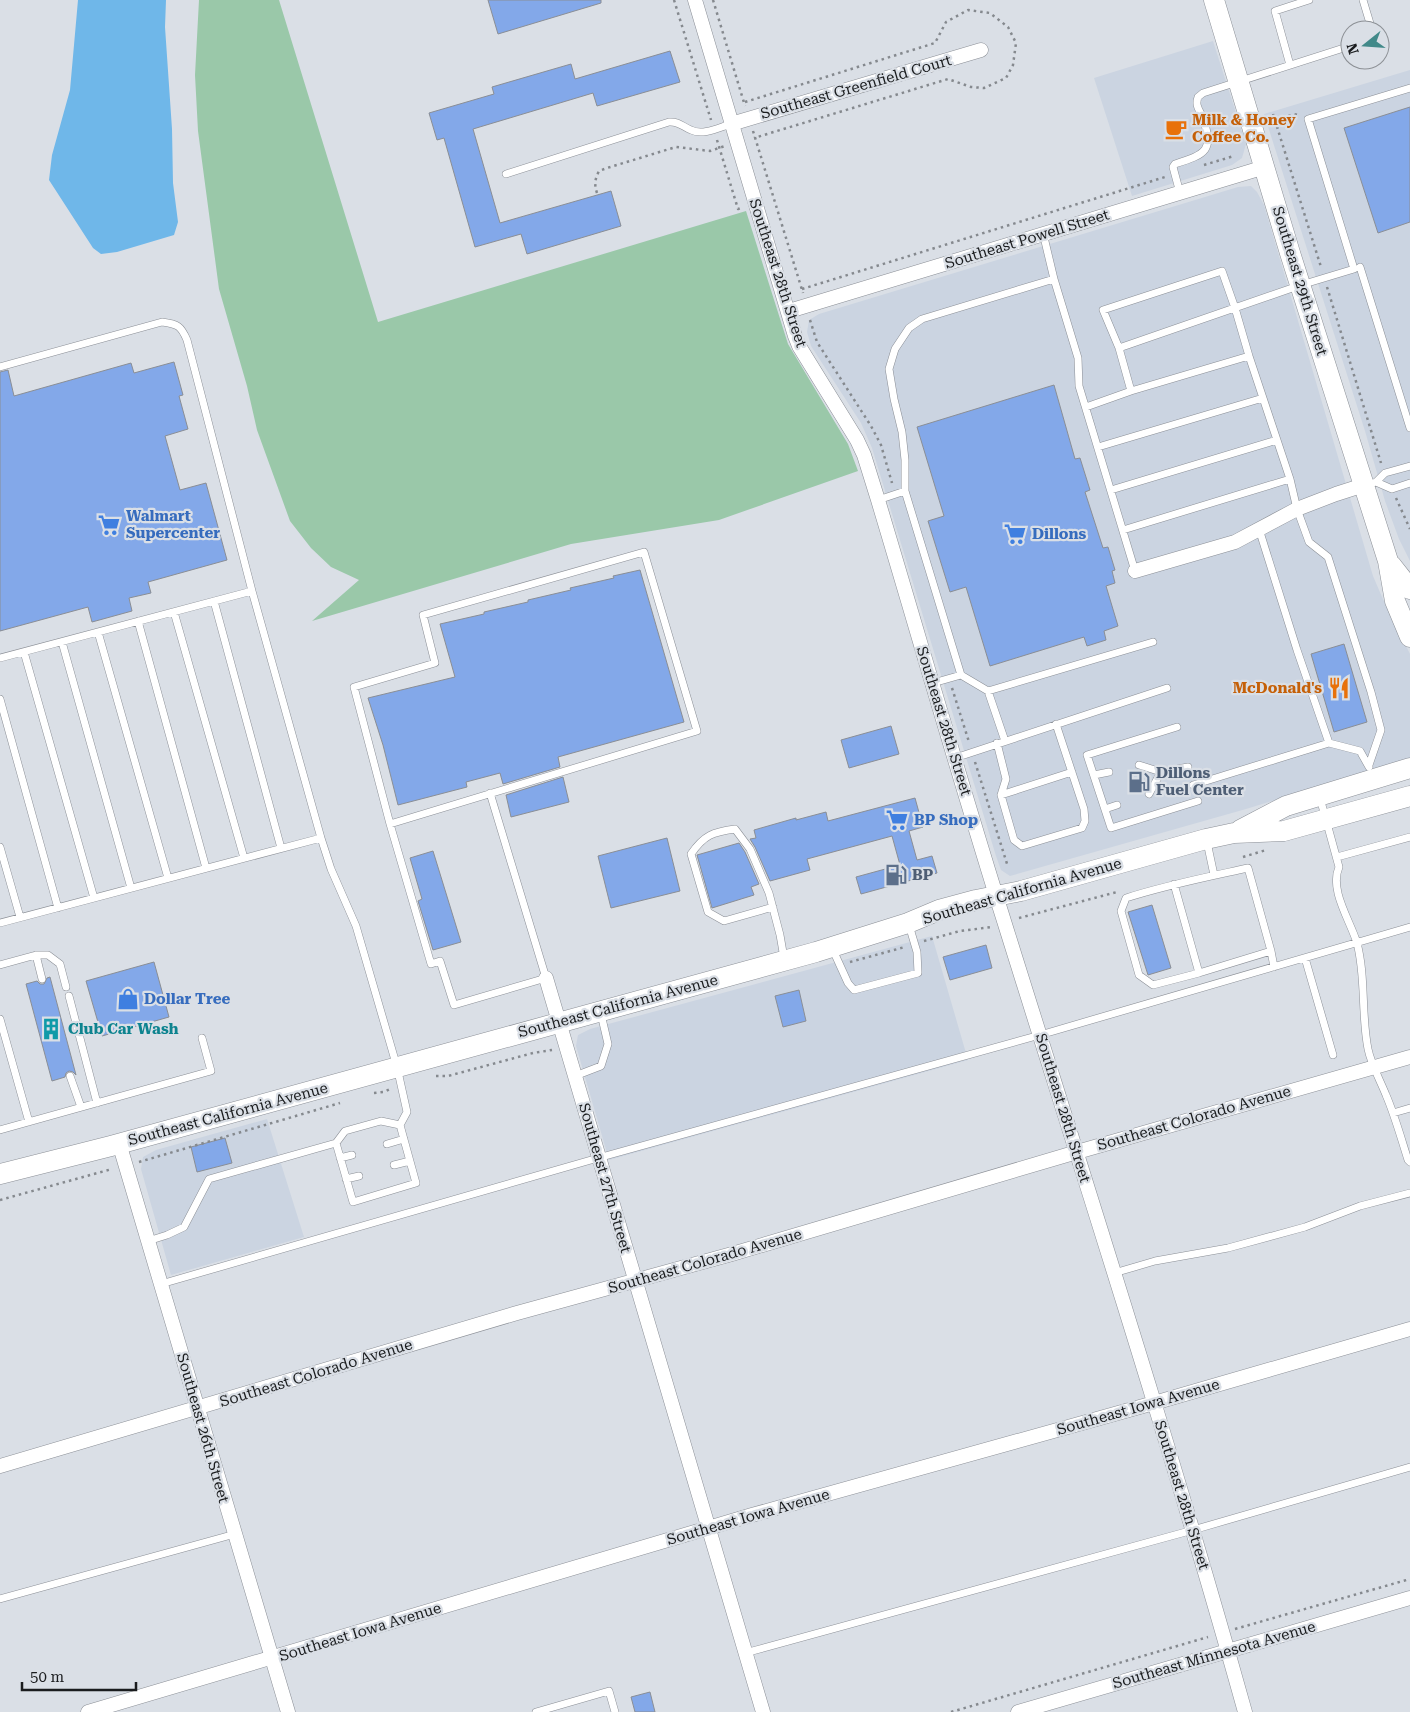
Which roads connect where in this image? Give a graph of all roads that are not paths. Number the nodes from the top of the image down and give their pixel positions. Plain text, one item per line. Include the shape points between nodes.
1 (695, 0) edge
2 (1214, 0) edge
3 (1310, 0) edge
4 (1363, 0) edge
5 (1369, 20) edge
6 (1340, 49) edge
7 (981, 50) dead end
8 (1290, 66) junction
9 (1239, 82) junction
10 (1410, 88) edge
11 (732, 124) junction
12 (1265, 167) junction
13 (506, 174) dead end
14 (1180, 193) junction
15 (1043, 234) junction
16 (1360, 268) dead end
17 (1054, 279) junction
18 (1300, 285) junction
19 (1235, 308) junction
20 (789, 311) junction
21 (1119, 348) junction
22 (1249, 356) junction
23 (0, 367) edge
24 (1131, 391) junction
25 (1263, 398) junction
26 (1086, 407) junction
27 (1410, 428) edge
28 (1277, 440) junction
29 (1098, 446) junction
30 (1410, 466) edge
31 (1290, 479) junction
32 (1410, 483) edge
33 (1370, 484) junction
34 (1111, 490) junction
35 (905, 491) junction
36 (878, 500) junction
37 (1297, 509) junction
38 (1259, 529) junction
39 (1123, 530) junction
40 (1388, 561) junction
41 (1135, 571) joint
42 (1410, 589) edge
43 (252, 591) junction
44 (214, 601) junction
45 (174, 612) junction
46 (138, 622) junction
47 (98, 632) junction
48 (1410, 637) edge
49 (62, 642) junction
50 (1153, 642) dead end
51 (24, 652) junction
52 (0, 658) edge
53 (961, 675) junction
54 (933, 683) junction
55 (1167, 688) dead end
56 (988, 691) junction
57 (0, 699) edge
58 (1056, 724) junction
59 (1177, 727) dead end
60 (1004, 741) junction
61 (997, 743) junction
62 (1329, 743) junction
63 (955, 758) junction
64 (1139, 765) dead end
65 (1188, 766) dead end
66 (1410, 768) edge
67 (1072, 772) junction
68 (1109, 772) dead end
69 (1161, 772) junction
70 (1370, 773) junction
71 (1094, 775) junction
72 (1193, 785) dead end
73 (490, 793) junction
74 (1149, 794) dead end
75 (1001, 795) junction
76 (1320, 796) junction
77 (1410, 796) edge
78 (1198, 801) dead end
79 (1118, 804) dead end
80 (1105, 809) junction
81 (1326, 819) junction
82 (390, 824) junction
83 (1234, 833) junction
84 (1410, 837) edge
85 (321, 838) junction
86 (1206, 839) junction
87 (0, 847) edge
88 (281, 848) junction
89 (1337, 857) junction
90 (244, 858) junction
91 (206, 868) junction
92 (1214, 876) junction
93 (168, 878) junction
94 (1174, 884) junction
95 (130, 888) junction
96 (996, 896) junction
97 (94, 898) junction
98 (58, 908) junction
99 (773, 908) junction
100 (20, 918) junction
101 (0, 923) edge
102 (908, 923) junction
103 (1410, 927) edge
104 (1357, 943) junction
105 (1270, 951) junction
106 (36, 955) junction
107 (836, 956) junction
108 (1305, 958) junction
109 (784, 961) junction
110 (0, 965) edge
111 (1274, 967) junction
112 (1199, 973) junction
113 (546, 978) junction
114 (42, 979) dead end
115 (66, 987) dead end
116 (69, 996) dead end
117 (601, 1011) junction
118 (0, 1019) edge
119 (559, 1023) junction
120 (1040, 1035) junction
121 (202, 1038) dead end
122 (1333, 1055) dead end
123 (1410, 1057) edge
124 (1375, 1066) junction
125 (70, 1076) dead end
126 (575, 1076) junction
127 (398, 1077) junction
128 (97, 1102) junction
129 (81, 1107) junction
130 (1410, 1108) edge
131 (1393, 1113) junction
132 (29, 1122) junction
133 (400, 1125) junction
134 (0, 1130) edge
135 (404, 1139) junction
136 (336, 1143) junction
137 (120, 1144) junction
138 (387, 1144) dead end
139 (1077, 1152) junction
140 (352, 1154) dead end
141 (340, 1158) junction
142 (598, 1158) junction
143 (410, 1161) junction
144 (1410, 1162) edge
145 (394, 1165) dead end
146 (0, 1174) edge
147 (359, 1176) dead end
148 (346, 1180) junction
149 (1410, 1193) edge
150 (148, 1241) junction
151 (1114, 1273) junction
152 (635, 1281) junction
153 (161, 1284) junction
154 (1410, 1329) edge
155 (1154, 1403) junction
156 (198, 1408) junction
157 (0, 1466) edge
158 (1410, 1468) edge
159 (708, 1528) junction
160 (1193, 1530) junction
161 (235, 1534) junction
162 (1410, 1598) edge
163 (0, 1599) edge
164 (1228, 1650) junction
165 (745, 1653) junction
166 (271, 1658) junction
167 (88, 1712) edge
168 (288, 1712) edge
169 (536, 1712) edge
170 (615, 1712) edge
171 (763, 1712) edge
172 (1018, 1712) edge
173 (1245, 1712) edge

1 - 11 street, Southeast 28th Street
2 - 9 main road, Southeast 29th Street
3 - 8 lane via 1275,12
4 - 5 lane
6 - 8 lane
7 - 11 street, Southeast Greenfield Court
8 - 9 lane
9 - 12 main road, Southeast 29th Street
9 - 14 lane via 1203,93 1198,98 1197,108 1208,139 1207,147 1199,156 1175,164 1172,169
10 - 18 lane via 1308,119 1354,269
11 - 13 lane via 698,132 683,124 669,122
11 - 20 street, Southeast 28th Street
12 - 14 street, Southeast Powell Street
12 - 18 main road, Southeast 29th Street
14 - 15 street, Southeast Powell Street
15 - 17 lane
15 - 20 street, Southeast Powell Street
16 - 27 lane
17 - 26 lane via 1078,358 1079,386
17 - 35 lane via 922,319 909,328 895,349 889,368 902,432
18 - 19 lane
18 - 33 main road, Southeast 29th Street
19 - 21 lane
19 - 21 lane via 1222,271 1103,310
19 - 22 lane
20 - 36 street, Southeast 28th Street via 799,346 857,440
21 - 24 lane
22 - 24 lane
22 - 25 lane
23 - 43 lane via 162,322 182,329
24 - 26 lane
25 - 28 lane
25 - 29 lane
26 - 29 lane
28 - 31 lane
28 - 34 lane
29 - 34 lane
30 - 33 lane via 1385,473
31 - 37 lane
31 - 39 lane
32 - 33 lane via 1392,489
33 - 37 street
33 - 40 main road, Southeast 29th Street
34 - 39 lane
35 - 36 lane
35 - 53 lane
36 - 54 street, Southeast 28th Street
37 - 38 street
37 - 70 lane via 1309,542 1328,557 1381,730
38 - 41 street via 1235,542
38 - 62 lane
39 - 41 lane
40 - 42 main road, Southeast 29th Street
40 - 48 main road, Southeast 29th Street via 1395,601
43 - 44 lane
43 - 85 lane
44 - 45 lane
44 - 88 lane
45 - 46 lane
45 - 90 lane
46 - 47 lane
46 - 91 lane
47 - 49 lane
47 - 93 lane
49 - 51 lane
49 - 95 lane
50 - 56 lane
51 - 52 lane
51 - 97 lane
53 - 54 lane
53 - 56 lane
54 - 63 street, Southeast 28th Street
55 - 58 lane
56 - 60 lane
57 - 98 lane
58 - 60 lane
58 - 67 lane
59 - 71 lane via 1087,755
60 - 61 lane
61 - 63 lane
61 - 75 lane via 1006,779
62 - 70 lane via 1360,751
62 - 72 lane
63 - 96 street, Southeast 28th Street
64 - 69 lane
65 - 69 lane
66 - 70 main road, Southeast California Avenue
67 - 75 lane
67 - 75 lane via 1085,821 1082,828 1061,836 1022,846 1016,844
68 - 71 lane
69 - 74 lane
70 - 76 main road, Southeast California Avenue
71 - 80 lane
73 - 82 lane
73 - 82 lane via 698,731 644,552 423,615 435,663 354,687
73 - 113 lane, Southeast 27th Street
76 - 81 lane
76 - 83 main road, Southeast California Avenue via 1286,806
77 - 81 main road, Southeast California Avenue
78 - 80 lane via 1111,828
79 - 80 lane
81 - 83 main road, Southeast California Avenue via 1284,830
81 - 89 lane
82 - 113 lane via 430,964 440,961 454,1005
83 - 86 main road, Southeast California Avenue
84 - 89 lane
85 - 88 lane
85 - 127 lane via 356,926
86 - 92 lane
86 - 96 main road, Southeast California Avenue
87 - 100 lane
88 - 90 lane
89 - 104 lane via 1339,867 1335,876 1338,892
90 - 91 lane
91 - 93 lane
92 - 94 lane
92 - 105 lane via 1248,868
93 - 95 lane
94 - 112 lane
94 - 112 lane via 1126,898 1121,910 1131,950 1139,974 1152,985
95 - 97 lane
96 - 102 main road, Southeast California Avenue via 939,910
96 - 120 street, Southeast 28th Street
97 - 98 lane
98 - 100 lane
99 - 99 lane via 750,849 735,829 714,832 698,844 691,854 708,912 724,921
99 - 109 lane
100 - 101 lane
102 - 107 main road, Southeast California Avenue
102 - 107 lane via 917,952 918,973 854,990
103 - 104 lane
104 - 108 lane
104 - 124 lane via 1368,1050
105 - 111 lane
105 - 112 lane
106 - 110 lane
106 - 114 lane
106 - 115 lane via 48,954 60,964
107 - 109 main road, Southeast California Avenue
108 - 111 lane
108 - 122 lane
109 - 117 main road, Southeast California Avenue
111 - 120 lane
113 - 119 street, Southeast 27th Street
116 - 128 lane
117 - 119 main road, Southeast California Avenue
117 - 126 lane via 608,1044 601,1066
118 - 132 lane
119 - 126 street, Southeast 27th Street
119 - 127 main road, Southeast California Avenue
120 - 139 street, Southeast 28th Street
120 - 142 lane
121 - 128 lane via 212,1071
123 - 124 street, Southeast Colorado Avenue
124 - 131 lane
124 - 139 street, Southeast Colorado Avenue
125 - 129 lane
126 - 142 street, Southeast 27th Street
127 - 133 lane via 407,1112
127 - 137 main road, Southeast California Avenue
128 - 129 lane
129 - 132 lane
130 - 131 lane
131 - 144 lane
132 - 134 lane
133 - 135 lane
133 - 136 lane via 381,1121 345,1131
135 - 138 lane
135 - 143 lane
136 - 141 lane
136 - 150 lane via 209,1179 184,1227
137 - 146 main road, Southeast California Avenue
137 - 150 street, Southeast 26th Street
139 - 151 street, Southeast 28th Street
139 - 152 street, Southeast Colorado Avenue
140 - 141 lane
141 - 148 lane
142 - 152 street, Southeast 27th Street
142 - 153 lane
143 - 145 lane
143 - 148 lane via 416,1183 353,1202
147 - 148 lane
149 - 151 lane via 1228,1248 1155,1261
150 - 153 street, Southeast 26th Street
151 - 155 street, Southeast 28th Street
152 - 156 street, Southeast Colorado Avenue
152 - 159 street, Southeast 27th Street
153 - 156 street, Southeast 26th Street
154 - 155 street, Southeast Iowa Avenue
155 - 159 street, Southeast Iowa Avenue
155 - 160 street, Southeast 28th Street
156 - 157 street, Southeast Colorado Avenue
156 - 161 street, Southeast 26th Street
158 - 160 lane
159 - 165 street, Southeast 27th Street
159 - 166 street, Southeast Iowa Avenue
160 - 164 street, Southeast 28th Street
160 - 165 lane
161 - 163 lane
161 - 166 street, Southeast 26th Street
162 - 164 street, Southeast Minnesota Avenue
164 - 172 street, Southeast Minnesota Avenue
164 - 173 street, Southeast 28th Street
165 - 171 street, Southeast 27th Street
166 - 167 street, Southeast Iowa Avenue
166 - 168 street, Southeast 26th Street
169 - 170 lane via 610,1691

